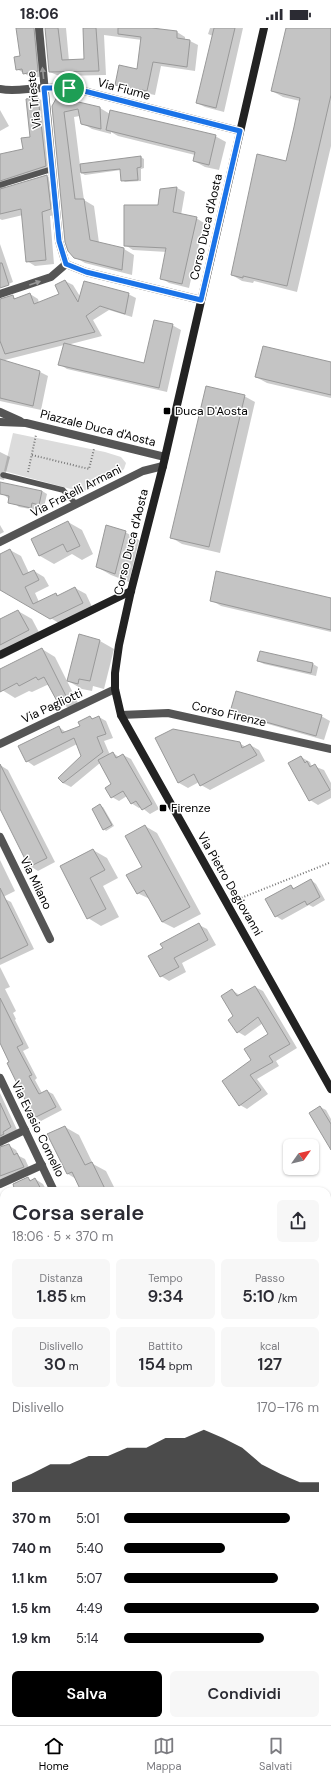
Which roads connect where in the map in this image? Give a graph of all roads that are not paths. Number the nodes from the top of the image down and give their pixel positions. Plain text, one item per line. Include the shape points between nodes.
1 (39, 28) edge
2 (264, 28) edge
3 (44, 88) junction
4 (0, 89) edge
5 (240, 131) junction
6 (52, 169) junction
7 (0, 185) edge
8 (66, 264) junction
9 (0, 294) edge
10 (201, 300) junction
11 (0, 412) edge
12 (0, 422) edge
13 (26, 423) junction
14 (165, 457) junction
15 (163, 466) junction
16 (3, 475) dead end
17 (76, 504) junction
18 (0, 542) edge
19 (131, 591) junction
20 (0, 656) edge
21 (115, 689) junction
22 (121, 715) junction
23 (0, 744) edge
24 (331, 749) edge
25 (0, 837) edge
26 (50, 939) dead end
27 (0, 1078) edge
28 (331, 1089) edge
29 (25, 1130) junction
30 (0, 1142) edge
31 (42, 1165) junction
32 (0, 1184) edge
33 (52, 1187) edge

3 -> 1 street, Via Trieste
2 - 5 street, Corso Duca d'Aosta
3 - 4 street, Via Fiume via 11,91
3 - 5 street, Via Fiume via 69,88 88,92
3 - 6 street, Via Trieste
5 - 10 street, Corso Duca d'Aosta
6 - 7 lane
6 - 8 street, Via Trieste via 59,241
9 -> 8 street via 51,277
8 - 10 street via 86,272
10 - 14 street, Corso Duca d'Aosta
11 - 13 street, Piazzale Duca d'Aosta
12 - 13 street, Piazzale Duca d'Aosta
13 - 14 street, Piazzale Duca d'Aosta
14 - 15 street, Corso Duca d'Aosta
15 - 17 street, Via Fratelli Armani via 143,471
15 - 19 street, Corso Duca d'Aosta
16 - 17 lane via 63,490
17 - 18 street, Via Fratelli Armani
19 - 20 street
19 - 21 street, Corso Duca d'Aosta via 119,645
21 - 22 street, Via Pietro Degiovanni
21 - 23 street, Via Pagliotti
22 - 24 street, Corso Firenze via 168,713
22 - 28 street, Via Pietro Degiovanni
25 - 26 street, Via Milano
27 - 29 street, Via Evasio Comello
29 - 30 street
29 - 31 street, Via Evasio Comello
31 - 32 street
31 - 33 street, Via Evasio Comello

